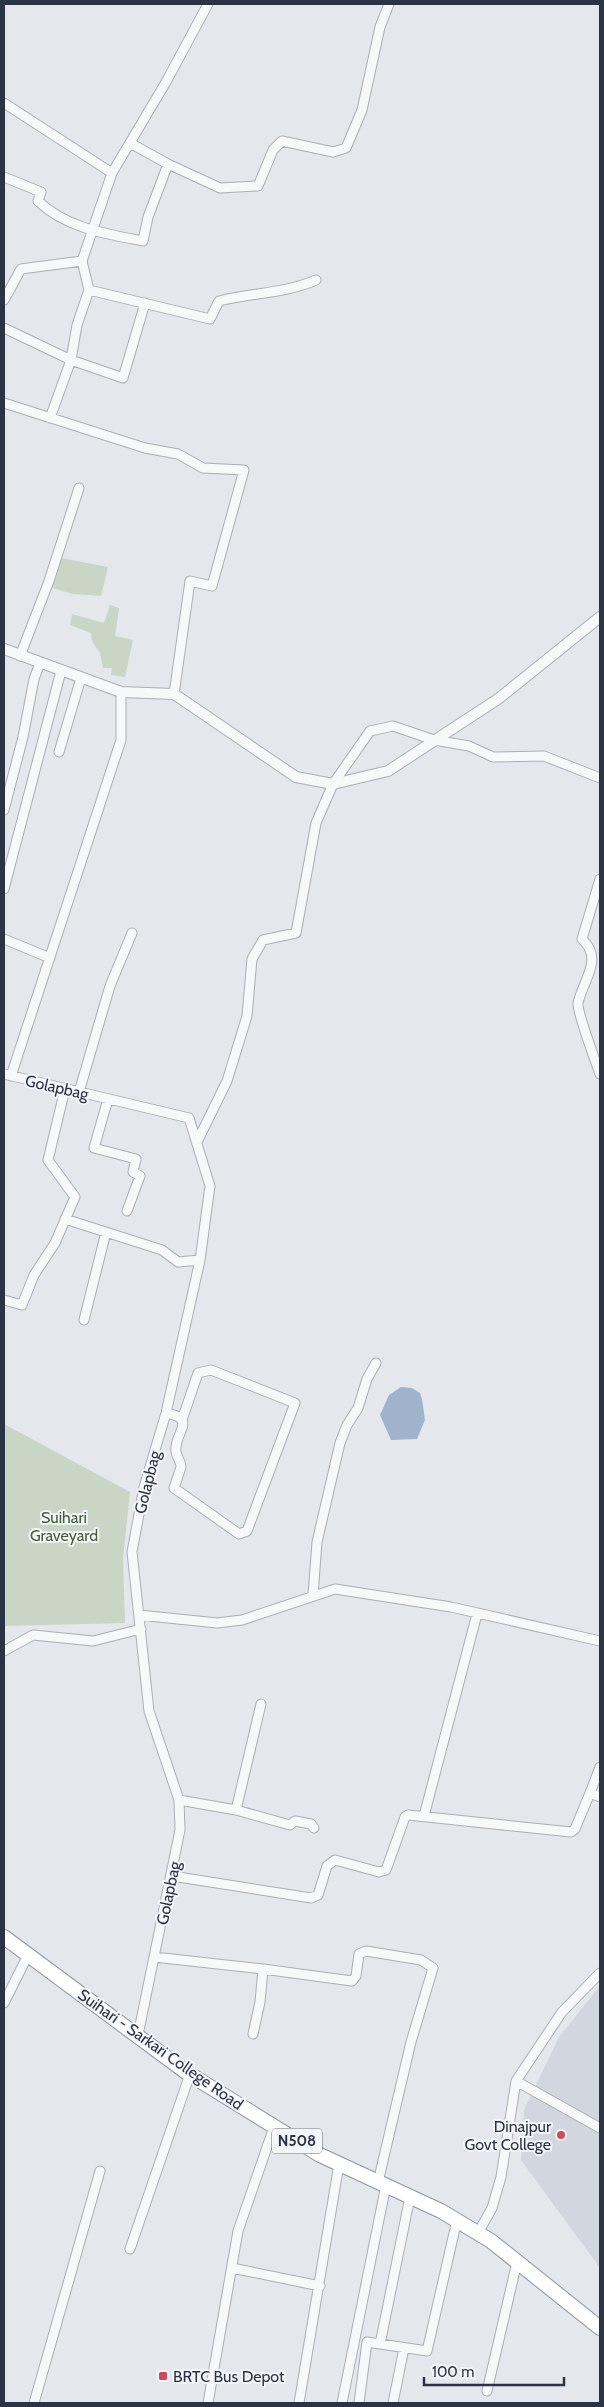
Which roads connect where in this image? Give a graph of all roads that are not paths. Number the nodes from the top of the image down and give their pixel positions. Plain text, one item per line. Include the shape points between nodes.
1 (208, 4) edge
2 (388, 4) edge
3 (4, 103) edge
4 (130, 143) junction
5 (168, 164) junction
6 (112, 173) junction
7 (4, 177) edge
8 (92, 230) junction
9 (82, 261) junction
10 (316, 280) dead end
11 (89, 290) junction
12 (4, 300) edge
13 (145, 303) junction
14 (4, 328) edge
15 (71, 360) junction
16 (4, 402) edge
17 (50, 418) junction
18 (79, 488) dead end
19 (600, 618) edge
20 (4, 649) edge
21 (20, 656) junction
22 (40, 663) junction
23 (61, 671) junction
24 (81, 678) junction
25 (121, 692) junction
26 (174, 694) junction
27 (434, 740) junction
28 (58, 752) dead end
29 (600, 778) edge
30 (333, 784) junction
31 (4, 810) edge
32 (600, 879) edge
33 (4, 889) edge
34 (132, 933) dead end
35 (4, 939) edge
36 (50, 958) junction
37 (600, 1074) edge
38 (7, 1075) edge
39 (65, 1089) junction
40 (79, 1092) junction
41 (108, 1099) junction
42 (196, 1142) junction
43 (127, 1211) dead end
44 (65, 1219) junction
45 (106, 1232) junction
46 (200, 1260) junction
47 (4, 1300) edge
48 (84, 1320) dead end
49 (376, 1363) dead end
50 (166, 1413) junction
51 (182, 1420) junction
52 (313, 1595) junction
53 (477, 1614) junction
54 (139, 1615) junction
55 (141, 1629) junction
56 (600, 1641) edge
57 (4, 1652) edge
58 (261, 1704) dead end
59 (600, 1766) edge
60 (590, 1793) junction
61 (600, 1797) edge
62 (179, 1800) junction
63 (236, 1810) junction
64 (424, 1816) junction
65 (314, 1828) dead end
66 (172, 1876) junction
67 (4, 1938) edge
68 (28, 1955) junction
69 (154, 1957) junction
70 (263, 1969) junction
71 (600, 1973) edge
72 (4, 2003) edge
73 (253, 2034) dead end
74 (138, 2035) junction
75 (190, 2074) junction
76 (516, 2081) junction
77 (274, 2126) junction
78 (600, 2128) edge
79 (339, 2164) junction
80 (100, 2171) dead end
81 (382, 2184) junction
82 (410, 2196) junction
83 (457, 2220) junction
84 (478, 2233) junction
85 (130, 2249) dead end
86 (517, 2262) junction
87 (232, 2268) junction
88 (320, 2286) junction
89 (600, 2328) edge
90 (380, 2344) junction
91 (404, 2348) junction
92 (486, 2391) dead end
93 (34, 2403) edge
94 (208, 2403) edge
95 (299, 2403) edge
96 (342, 2403) edge
97 (359, 2403) edge
98 (393, 2403) edge

1 - 4 street
2 - 5 street via 362,110 346,148 334,152 282,141 273,150 258,186 220,188
3 - 6 street
4 - 5 street
4 - 6 street
5 - 8 street via 148,217 143,241
6 - 8 street
7 - 8 street via 42,192 38,201 47,210
8 - 9 street
9 - 11 street
9 - 12 street via 21,269
10 - 13 street via 296,288 220,301 210,319
11 - 13 street
11 - 15 street via 77,325
13 - 15 street via 123,378
14 - 15 street
15 - 17 street
16 - 17 street
17 - 26 street via 145,448 178,454 203,468 244,470 212,586 190,581
18 - 21 street
19 - 27 street via 498,699
20 - 21 street
21 - 22 street
22 - 23 street
22 - 31 street
23 - 24 street
23 - 33 street
24 - 25 street
24 - 28 street
25 - 26 street
25 - 36 street via 121,740
26 - 30 street via 296,777
27 - 29 street via 469,746 493,757 544,756
27 - 30 street via 388,771
27 - 30 street via 393,726 370,731
30 - 42 street via 316,823 296,933 263,940 252,959 247,1016 227,1081
32 - 37 street via 582,939 594,956 578,1005
34 - 40 street via 110,986
35 - 36 street
36 - 38 street
38 - 39 street, Golapbag
39 - 40 street, Golapbag
39 - 44 street via 48,1160 76,1197
40 - 41 street, Golapbag
41 - 42 street, Golapbag via 189,1118
41 - 43 street via 94,1148 136,1159 133,1172 140,1176
42 - 46 street, Golapbag via 210,1186
44 - 45 street
44 - 47 street via 55,1243 34,1275 22,1306
45 - 46 street via 162,1250 178,1262
45 - 48 street
46 - 50 street, Golapbag
49 - 52 street via 340,1443 317,1542
50 - 51 street via 179,1415
50 - 54 street, Golapbag via 144,1487 132,1552
51 - 51 street via 198,1373 211,1370 295,1403 247,1531 243,1534 174,1488 181,1467 176,1452
52 - 53 street via 335,1589 452,1607
52 - 54 street via 260,1614 216,1623
53 - 56 street
53 - 64 street
54 - 55 street, Golapbag
55 - 57 street via 93,1642 34,1635
55 - 62 street, Golapbag via 149,1711
58 - 63 street
59 - 60 street
60 - 61 street
60 - 64 street via 571,1832
62 - 63 street
62 - 66 street, Golapbag via 180,1830
63 - 65 street via 290,1826 296,1821 311,1824
64 - 66 street via 412,1814 405,1817 386,1870 379,1872 335,1860 327,1866 318,1895 311,1898
66 - 69 street, Golapbag
67 - 68 highway, Suihari - Sarkari College Road / N508
68 - 72 street
68 - 74 highway, Suihari - Sarkari College Road / N508
69 - 70 street
69 - 74 street, Golapbag
70 - 73 street
70 - 81 street via 352,1981 356,1976 359,1954 366,1951 422,1960 433,1968 411,2042
71 - 76 street via 562,2012
74 - 75 highway, Suihari - Sarkari College Road / N508
75 - 77 highway, Suihari - Sarkari College Road / N508
75 - 85 street
76 - 78 street
76 - 84 street via 501,2177 492,2208
77 - 79 highway, Suihari - Sarkari College Road / N508 via 320,2156
77 - 87 street via 238,2231
79 - 81 highway, Suihari - Sarkari College Road / N508
79 - 88 street
80 - 93 street
81 - 82 highway, Suihari - Sarkari College Road / N508
81 - 96 street
82 - 83 highway, Suihari - Sarkari College Road / N508
82 - 90 street
83 - 84 highway, Suihari - Sarkari College Road / N508
83 - 91 street via 426,2352
84 - 86 highway, Suihari - Sarkari College Road / N508
86 - 89 highway, Suihari - Sarkari College Road / N508
86 - 92 street
87 - 88 street
87 - 94 street
88 - 95 street
90 - 91 street
90 - 97 street via 367,2342
91 - 98 street

